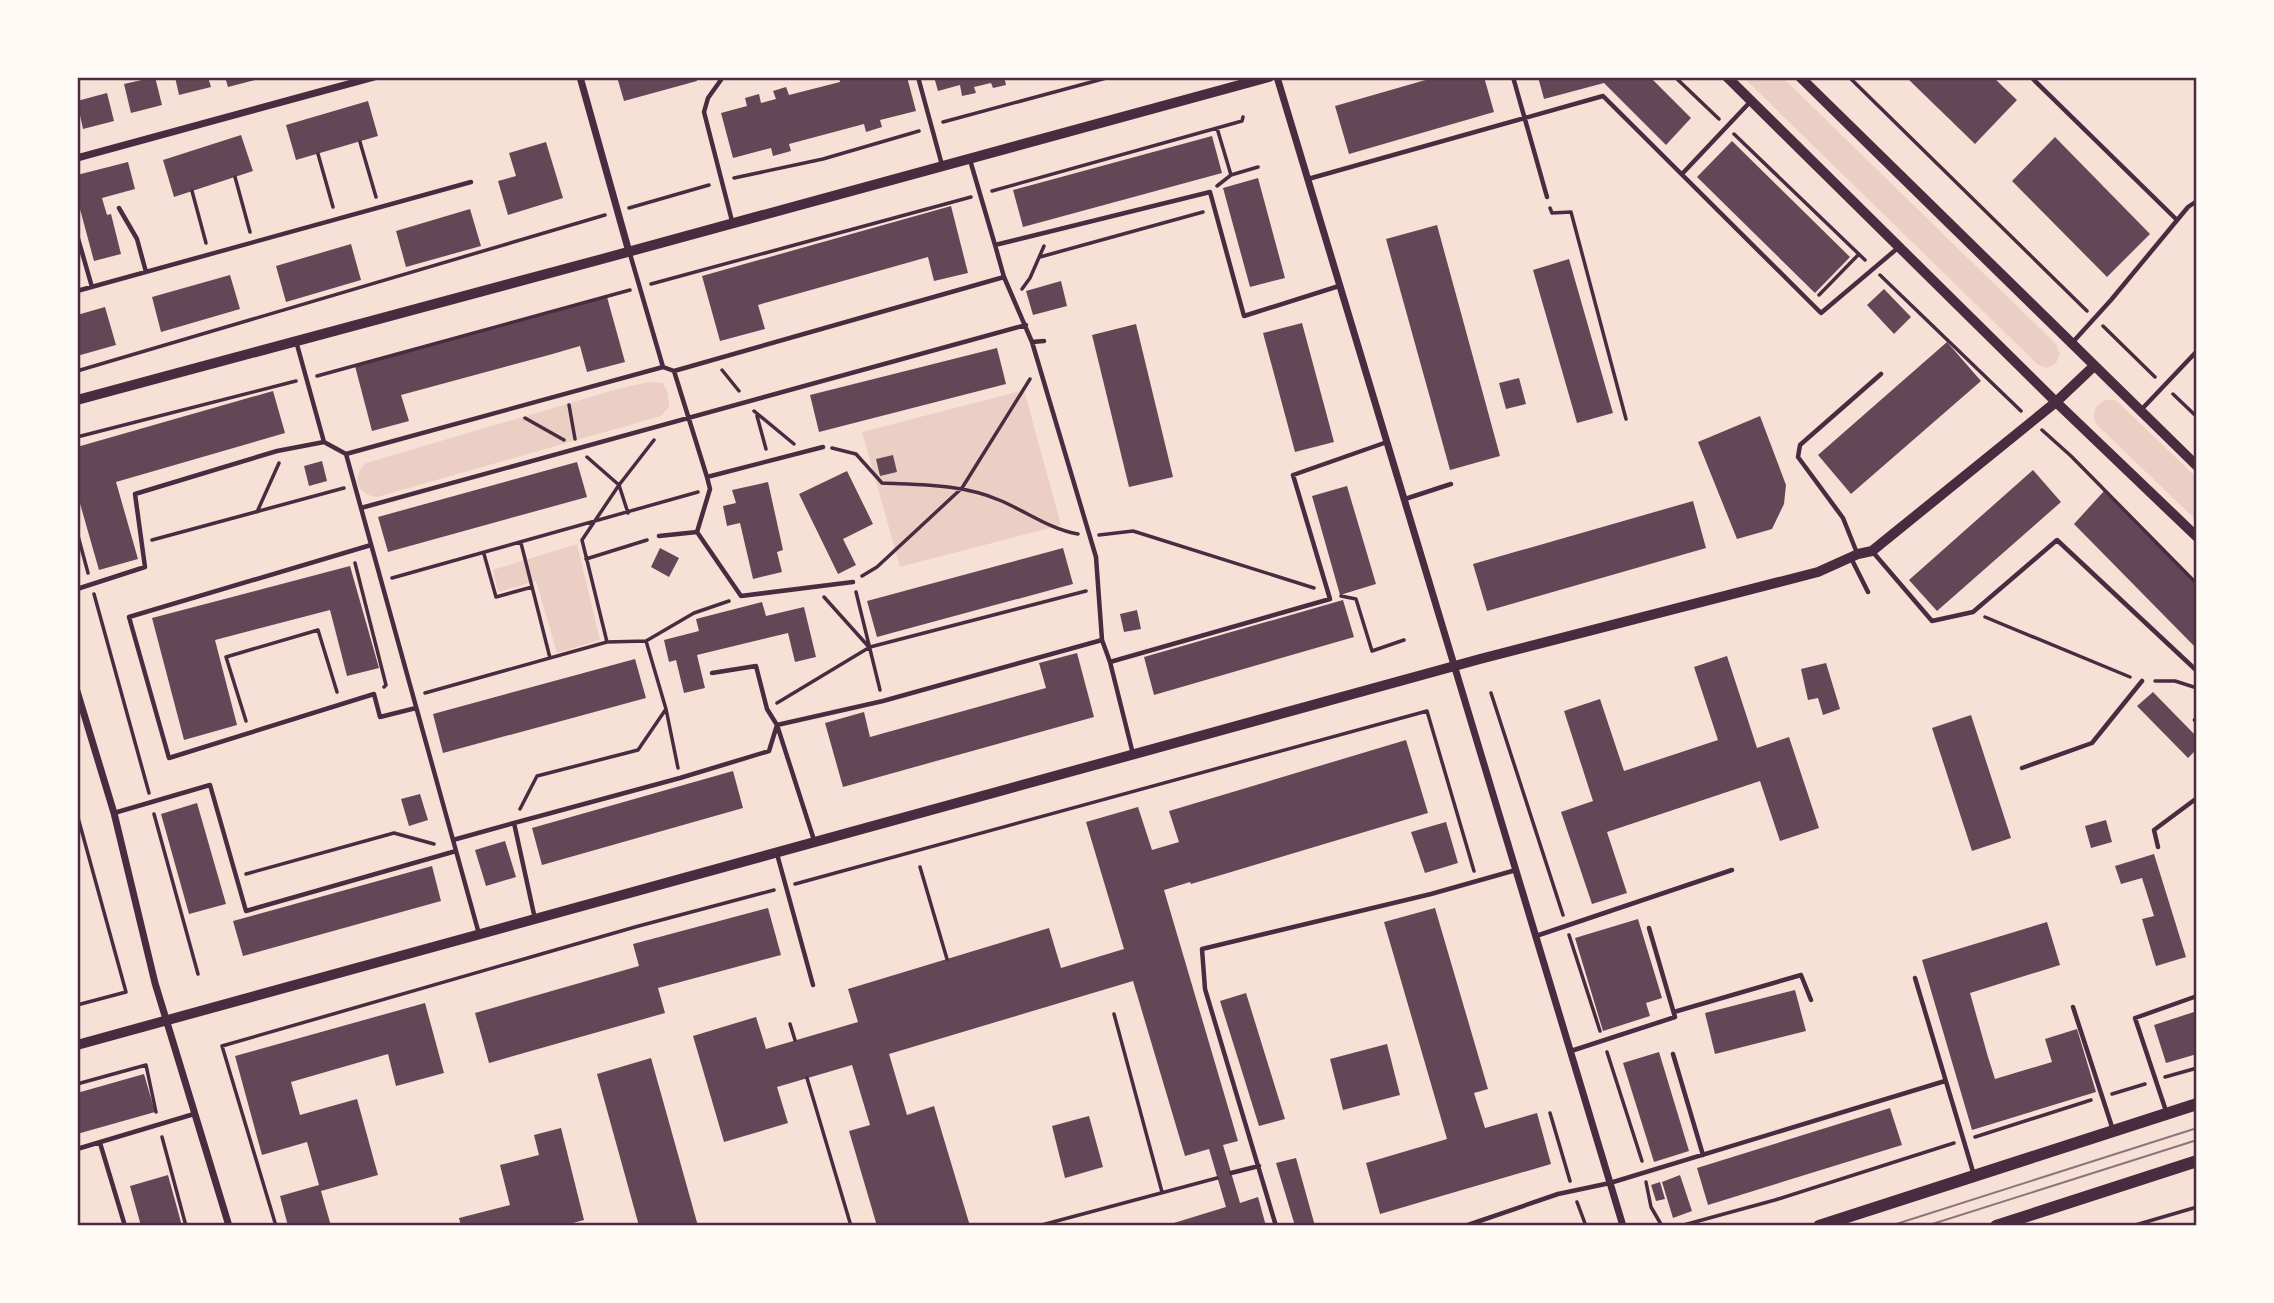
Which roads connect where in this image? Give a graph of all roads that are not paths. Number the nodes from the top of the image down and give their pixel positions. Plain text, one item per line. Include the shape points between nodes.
1 (374, 77) edge
2 (580, 77) edge
3 (723, 77) edge
4 (918, 77) edge
5 (1269, 77) edge
6 (1277, 77) edge
7 (1513, 77) edge
8 (1727, 77) edge
9 (1800, 77) edge
10 (2031, 77) edge
11 (1241, 80) edge
12 (1751, 100) junction
13 (1526, 119) junction
14 (77, 158) edge
15 (970, 159) junction
16 (942, 166) junction
17 (1682, 174) junction
18 (1308, 179) junction
19 (471, 182) dead end
20 (1547, 197) road end
21 (2197, 201) edge
22 (119, 208) dead end
23 (2177, 220) junction
24 (733, 223) junction
25 (77, 235) edge
26 (995, 245) junction
27 (1899, 247) junction
28 (629, 252) junction
29 (146, 272) junction
30 (1004, 277) junction
31 (1340, 286) junction
32 (92, 287) junction
33 (77, 291) edge
34 (1026, 325) junction
35 (296, 341) junction
36 (1044, 341) dead end
37 (1032, 342) junction
38 (2071, 344) junction
39 (2197, 351) edge
40 (2094, 366) junction
41 (663, 367) junction
42 (674, 371) junction
43 (1881, 374) dead end
44 (77, 400) edge
45 (2056, 402) junction
46 (2140, 410) junction
47 (688, 416) junction
48 (324, 442) junction
49 (1387, 442) junction
50 (824, 447) road end
51 (346, 454) junction
52 (2197, 466) edge
53 (707, 477) junction
54 (1451, 484) dead end
55 (1404, 499) junction
56 (361, 508) junction
57 (697, 532) junction
58 (659, 536) road end
59 (2197, 537) edge
60 (371, 545) junction
61 (1872, 551) junction
62 (1854, 555) junction
63 (853, 582) road end
64 (77, 589) edge
65 (1868, 592) dead end
66 (1102, 640) junction
67 (1110, 662) junction
68 (1455, 667) junction
69 (2197, 671) edge
70 (712, 673) dead end
71 (2142, 681) road end
72 (77, 691) edge
73 (416, 708) junction
74 (777, 725) junction
75 (1133, 755) junction
76 (2022, 768) dead end
77 (2197, 798) edge
78 (114, 813) junction
79 (514, 823) junction
80 (453, 840) junction
81 (814, 842) junction
82 (2158, 847) dead end
83 (456, 851) junction
84 (777, 853) junction
85 (1516, 870) junction
86 (1732, 870) dead end
87 (535, 920) junction
88 (1649, 928) dead end
89 (479, 934) junction
90 (1536, 936) junction
91 (1915, 978) dead end
92 (813, 985) dead end
93 (2197, 996) edge
94 (1811, 1000) dead end
95 (2073, 1007) dead end
96 (1674, 1012) junction
97 (167, 1021) junction
98 (77, 1045) edge
99 (1571, 1051) junction
100 (1673, 1054) dead end
101 (1945, 1081) junction
102 (2197, 1104) edge
103 (195, 1114) junction
104 (2167, 1114) junction
105 (2113, 1131) junction
106 (100, 1143) junction
107 (77, 1149) edge
108 (1703, 1155) junction
109 (2197, 1161) edge
110 (1259, 1166) junction
111 (1231, 1173) dead end
112 (1974, 1176) junction
113 (1610, 1183) junction
114 (125, 1226) edge
115 (229, 1226) edge
116 (1276, 1226) edge
117 (1465, 1226) edge
118 (1623, 1226) edge
119 (1819, 1226) edge
120 (1996, 1226) edge

1 - 14 street
2 - 28 street
3 - 24 lane via 704,112
4 - 16 lane
5 - 11 street
6 - 18 street
7 - 13 lane
8 - 12 street
9 - 38 street
10 - 23 lane
11 - 15 street
12 - 17 lane
12 - 27 street
13 - 17 lane via 1603,96
13 - 18 lane
13 - 20 lane
15 - 16 street
15 - 26 lane
16 - 24 street
17 - 27 lane via 1821,313
18 - 31 street
19 - 29 lane
21 - 23 lane
22 - 29 lane via 137,239
23 - 38 lane
24 - 28 street
25 - 32 lane
26 - 30 lane
26 - 31 lane via 1210,192 1244,316
27 - 45 street
28 - 35 street
28 - 41 lane
29 - 32 lane
30 - 34 lane
30 - 42 lane
31 - 49 street
32 - 33 lane
34 - 37 lane
34 - 47 lane
35 - 44 street
35 - 48 lane
36 - 37 lane
37 - 66 lane via 1096,557
38 - 40 street
39 - 46 lane
40 - 45 street
40 - 46 street
41 - 42 lane
41 - 51 lane
42 - 47 lane
43 - 62 lane via 1800,444 1798,457 1843,517
45 - 59 street
45 - 61 street
46 - 52 street
47 - 53 lane
47 - 56 lane
48 - 51 lane
48 - 64 lane via 277,451 135,495 145,567
49 - 55 street
49 - 67 lane via 1293,475 1330,599
50 - 53 lane
51 - 56 lane
53 - 57 lane via 710,489
54 - 55 lane
55 - 68 street
56 - 60 lane
57 - 58 lane
57 - 63 lane via 741,596
60 - 73 lane
60 - 73 lane via 129,617 169,758 374,694 380,717
61 - 62 street
61 - 69 lane via 1932,621 1973,612 2057,540
62 - 65 lane
62 - 68 street via 1818,572
66 - 67 lane
66 - 74 lane via 883,701
67 - 75 lane
68 - 75 street
68 - 85 street
70 - 74 lane via 756,666 767,709
71 - 76 lane via 2092,743
72 - 78 street
73 - 80 lane
74 - 79 lane via 769,751
74 - 81 lane
75 - 81 street
77 - 82 lane via 2154,830
78 - 83 lane via 210,785 246,911
78 - 97 street
79 - 80 lane
79 - 87 lane
80 - 83 lane
81 - 84 street
83 - 89 lane
84 - 87 street
84 - 92 lane
85 - 90 street
85 - 110 lane via 1202,949 1205,989
86 - 90 lane
87 - 89 street
88 - 96 lane
89 - 97 street
90 - 99 street
91 - 101 lane
93 - 104 lane via 2135,1018
94 - 96 lane via 1801,975
95 - 105 lane
96 - 99 lane via 1675,1017
97 - 98 street
97 - 103 street
99 - 113 street
100 - 108 lane
101 - 108 lane
101 - 112 lane
102 - 104 main road
103 - 106 lane
103 - 115 street
104 - 105 main road
105 - 112 main road
106 - 107 lane
106 - 114 lane
108 - 113 lane
109 - 120 main road
110 - 111 lane
110 - 116 lane
112 - 119 main road
113 - 117 lane via 1573,1190
113 - 118 street

